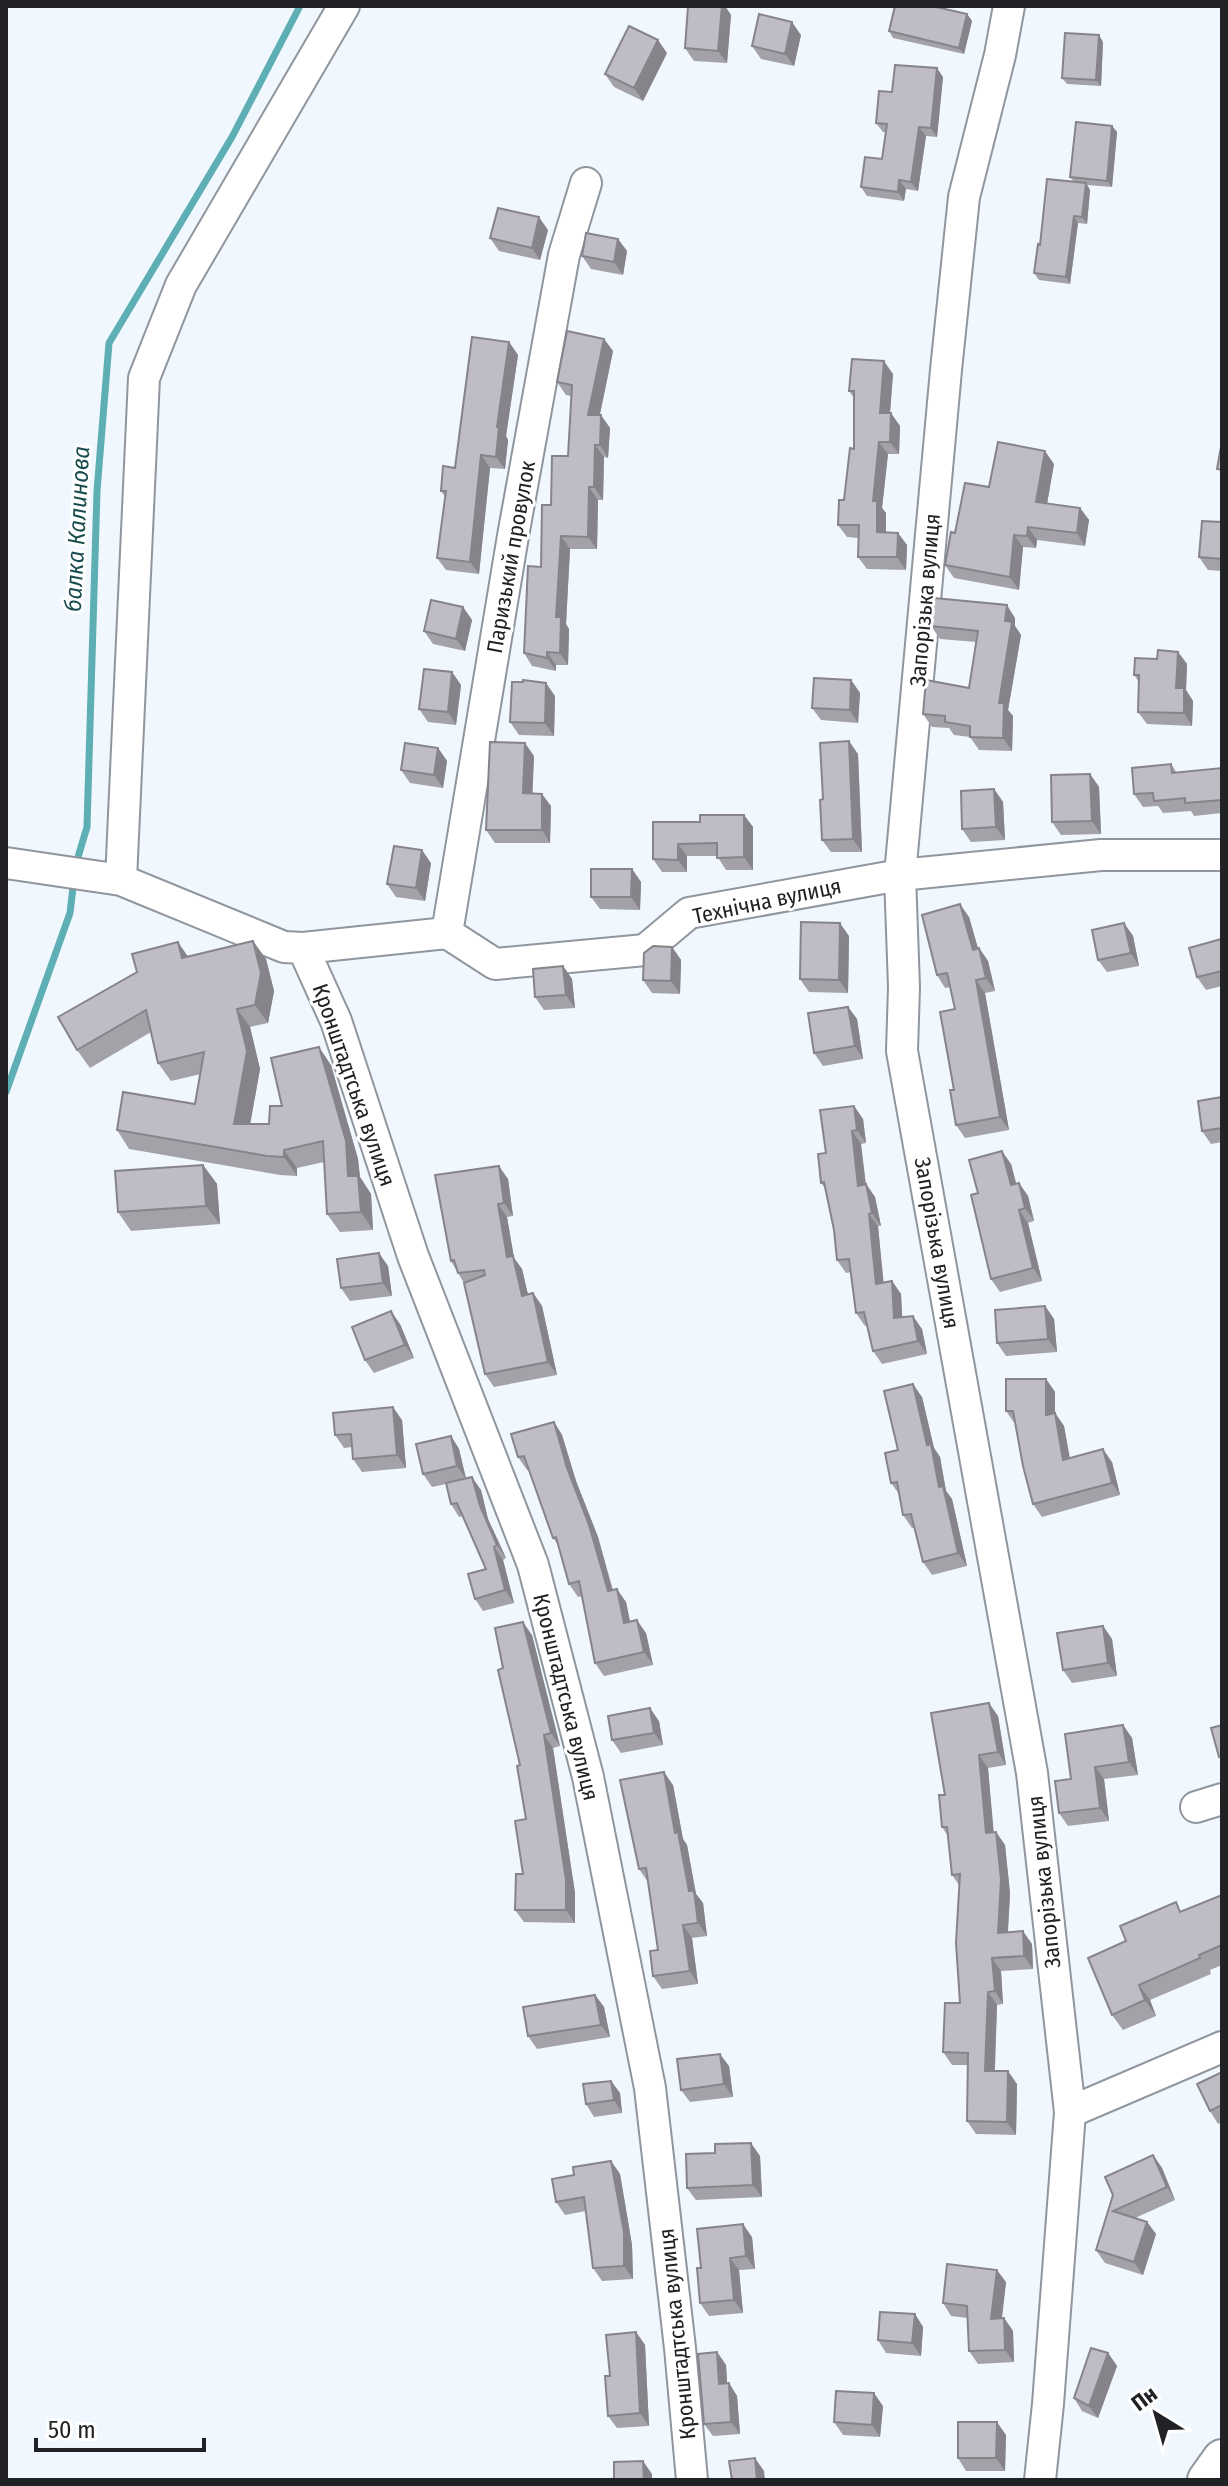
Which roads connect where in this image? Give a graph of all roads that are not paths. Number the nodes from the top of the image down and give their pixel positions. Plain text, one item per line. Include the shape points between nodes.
1 (344, 6) edge
2 (1009, 6) edge
3 (586, 183) dead end
4 (1222, 855) edge
5 (12, 864) edge
6 (900, 875) junction
7 (121, 880) junction
8 (447, 933) junction
9 (294, 948) junction
10 (1222, 2047) edge
11 (1070, 2112) junction
12 (1222, 2459) edge
13 (692, 2480) edge
14 (1040, 2480) edge
15 (1207, 2480) edge

1 - 7 street via 181,285 144,378
2 - 6 street, Запорізька вулиця via 964,197
3 - 8 street, Паризький провулок via 561,271
4 - 6 street, Технічна вулиця via 1101,855
5 - 7 street
6 - 8 street, Технічна вулиця via 689,913 645,950 495,964
6 - 11 street, Запорізька вулиця via 902,1051 1032,1773
7 - 9 street
8 - 9 street
9 - 13 street, Кронштадтська вулиця via 336,1021 413,1256 533,1565 588,1777 650,2088
10 - 11 street
11 - 14 street, Запорізька вулиця
12 - 15 main road

